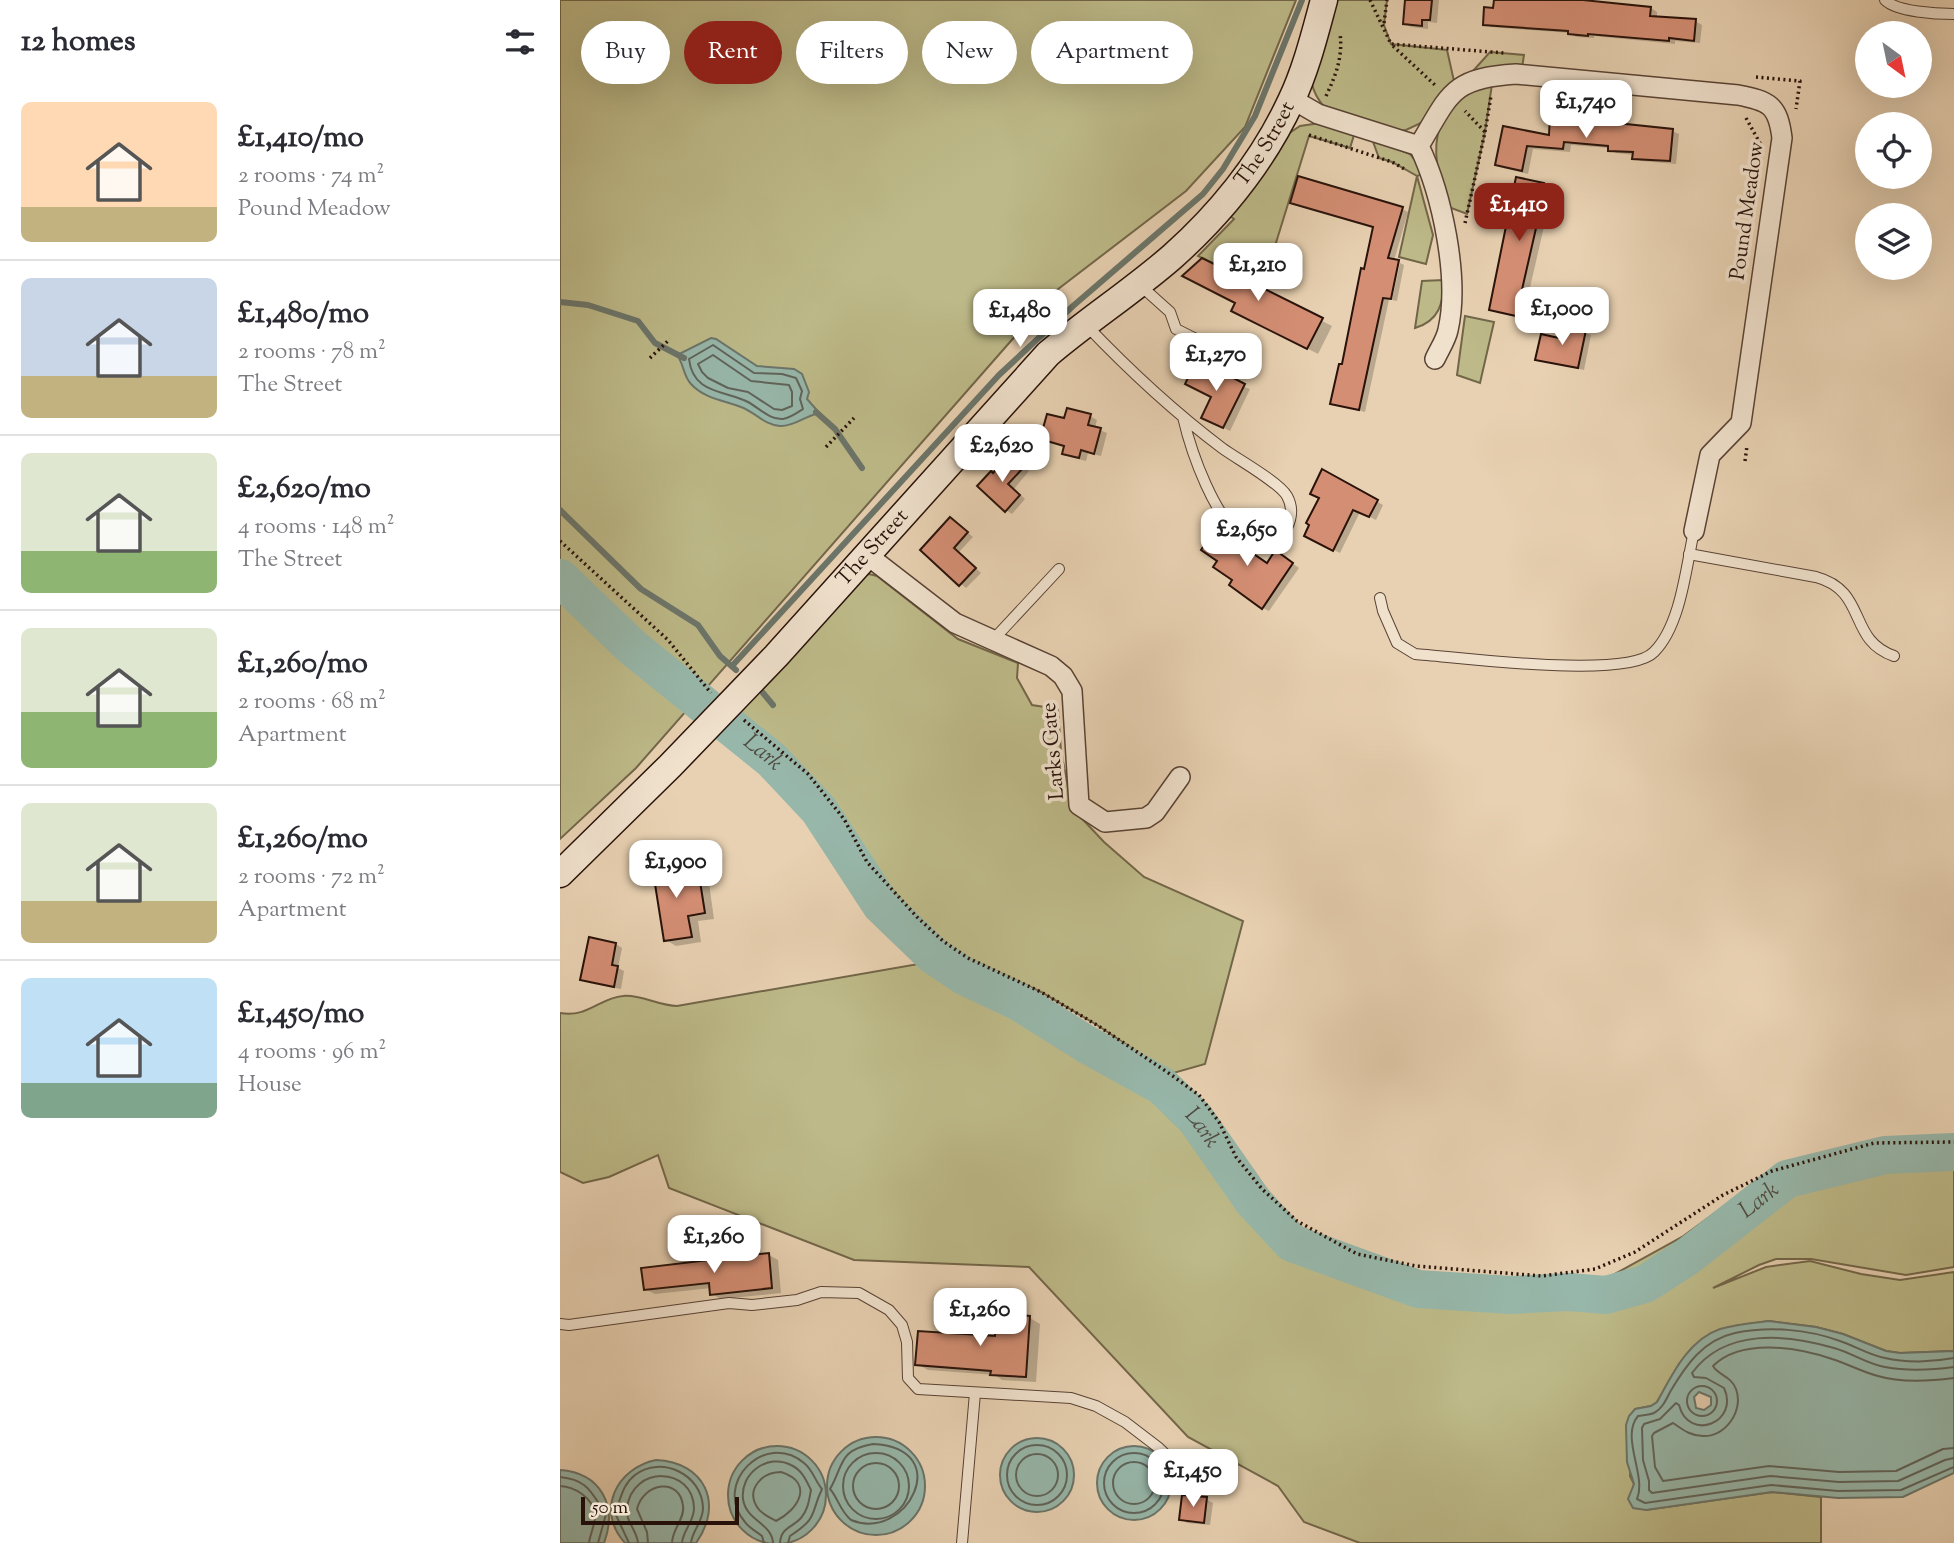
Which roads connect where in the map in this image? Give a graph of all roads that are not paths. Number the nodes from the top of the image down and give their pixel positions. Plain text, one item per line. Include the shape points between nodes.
1 (1324, 0) edge
2 (1885, 0) edge
3 (1954, 14) edge
4 (1292, 99) junction
5 (1419, 146) junction
6 (1138, 283) junction
7 (1084, 323) junction
8 (1435, 359) dead end
9 (1248, 365) dead end
10 (1183, 417) junction
11 (1694, 531) joint
12 (1689, 554) junction
13 (867, 555) junction
14 (1059, 569) dead end
15 (1380, 598) dead end
16 (992, 641) junction
17 (1894, 656) dead end
18 (1180, 777) dead end
19 (560, 874) edge
20 (560, 1324) edge
21 (975, 1393) junction
22 (1211, 1488) dead end
23 (962, 1543) edge

1 - 4 main road, The Street
2 - 3 lane via 1912,10
4 - 5 street via 1318,114
4 - 6 main road, The Street via 1230,199
5 - 8 street via 1448,247 1448,331
5 - 11 street, Pound Meadow via 1450,95 1487,76 1516,74 1738,95 1762,100 1774,110 1782,138 1741,423 1710,455
6 - 7 main road, The Street
6 - 9 lane via 1170,312 1176,329
7 - 10 lane
7 - 13 main road, The Street via 1013,390
10 - 10 lane via 1195,460 1231,529 1249,542 1278,545 1293,509 1286,493
11 - 12 lane
12 - 15 lane via 1672,625 1653,653 1630,664 1589,667 1415,654 1397,643
12 - 17 lane via 1826,579 1848,596 1870,642
13 - 16 street, Larks Gate via 955,623
13 - 19 main road, The Street via 721,713
14 - 16 lane
16 - 18 street, Larks Gate via 1051,666 1072,691 1079,806 1092,816 1105,822 1146,818
20 - 21 lane via 729,1303 797,1300 821,1292 859,1293 889,1310 902,1325 911,1384 918,1389
21 - 22 lane via 1071,1398 1097,1406
21 - 23 lane

